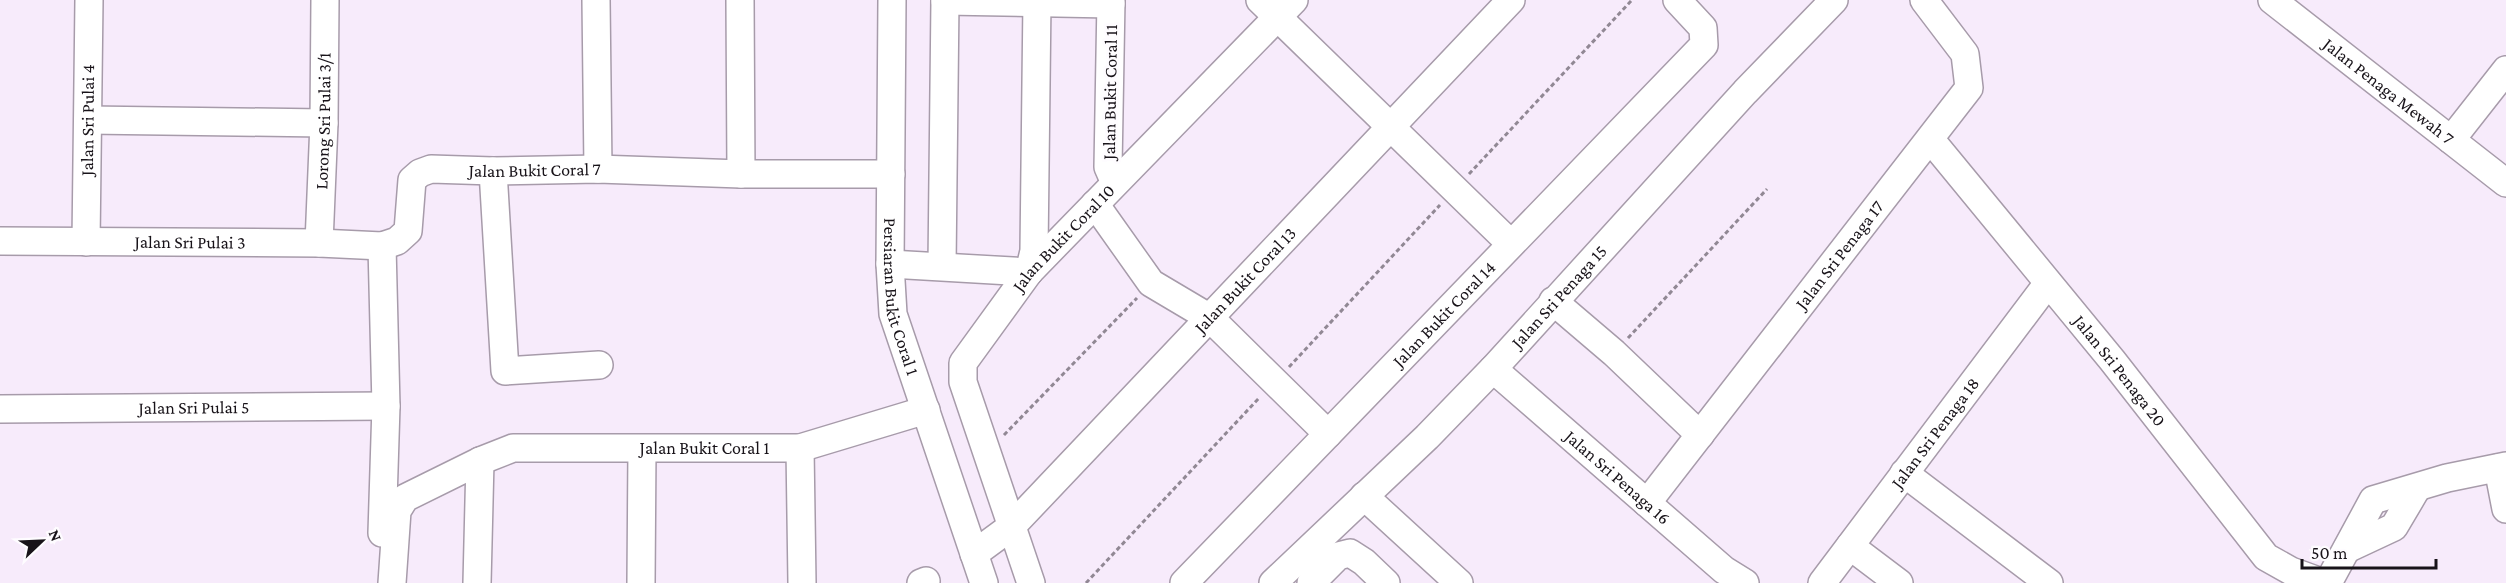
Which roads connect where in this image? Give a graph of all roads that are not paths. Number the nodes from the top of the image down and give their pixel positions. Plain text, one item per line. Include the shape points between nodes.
1 (89, 0) edge
2 (325, 0) edge
3 (596, 0) edge
4 (740, 0) edge
5 (892, 0) edge
6 (1511, 0) edge
7 (1677, 0) edge
8 (1834, 0) edge
9 (1924, 0) edge
10 (945, 1) edge
11 (1037, 1) edge
12 (2276, 1) edge
13 (1111, 2) edge
14 (1277, 6) edge
15 (2506, 70) edge
16 (88, 120) junction
17 (324, 123) junction
18 (1390, 127) junction
19 (1930, 140) junction
20 (2451, 140) junction
21 (598, 169) junction
22 (493, 171) junction
23 (741, 174) junction
24 (891, 174) junction
25 (1115, 183) junction
26 (2506, 183) edge
27 (1095, 204) junction
28 (0, 241) edge
29 (86, 242) junction
30 (319, 243) junction
31 (1511, 244) junction
32 (382, 246) junction
33 (890, 264) junction
34 (942, 266) junction
35 (1029, 272) junction
36 (2048, 283) junction
37 (1553, 301) junction
38 (1210, 318) junction
39 (599, 365) dead end
40 (1493, 369) junction
41 (386, 406) junction
42 (0, 409) edge
43 (926, 410) junction
44 (1328, 434) junction
45 (1700, 435) junction
46 (800, 448) junction
47 (642, 449) junction
48 (480, 461) junction
49 (2502, 467) edge
50 (1904, 473) junction
51 (1364, 496) junction
52 (1647, 503) junction
53 (2506, 509) edge
54 (1012, 526) junction
55 (1850, 546) junction
56 (974, 554) junction
57 (381, 583) edge
58 (392, 583) edge
59 (477, 583) edge
60 (641, 583) edge
61 (802, 583) edge
62 (984, 583) edge
63 (1031, 583) edge
64 (1184, 583) edge
65 (1273, 583) edge
66 (1311, 583) edge
67 (1386, 583) edge
68 (1459, 583) edge
69 (1745, 583) edge
70 (1822, 583) edge
71 (1899, 583) edge
72 (2049, 583) edge
73 (2326, 583) edge

1 - 16 street, Jalan Sri Pulai 4
2 - 17 street, Lorong Sri Pulai 3/1
3 - 21 street
4 - 23 street
5 - 24 street, Persiaran Bukit Coral 1
6 - 18 street, Jalan Bukit Coral 13
7 - 31 street, Jalan Bukit Coral 14 via 1703,28 1704,45
8 - 37 street, Jalan Sri Penaga 15
9 - 19 street, Jalan Sri Penaga 17 via 1965,54 1969,81 1969,88
10 - 11 street
10 - 34 street
11 - 13 street
11 - 35 street via 1034,251
12 - 20 street, Jalan Penaga Mewah 7
13 - 25 street, Jalan Bukit Coral 11 via 1108,167
14 - 18 street
14 - 25 street, Jalan Bukit Coral 10
15 - 20 street
16 - 17 street
16 - 29 street, Jalan Sri Pulai 4
17 - 30 street, Lorong Sri Pulai 3/1
18 - 31 street
18 - 38 street, Jalan Bukit Coral 13
19 - 36 street, Jalan Sri Penaga 20
19 - 45 street, Jalan Sri Penaga 17
20 - 26 street, Jalan Penaga Mewah 7
21 - 22 street, Jalan Bukit Coral 7
21 - 23 street, Jalan Bukit Coral 7
22 - 32 street, Jalan Bukit Coral 7 via 431,169 420,173 412,180 408,231 397,241
22 - 39 street via 505,371
23 - 24 street, Jalan Bukit Coral 7
24 - 33 street, Persiaran Bukit Coral 1
25 - 27 street, Jalan Bukit Coral 10
27 - 35 street, Jalan Bukit Coral 10
27 - 38 street via 1151,283
28 - 29 street, Jalan Sri Pulai 3
29 - 30 street, Jalan Sri Pulai 3
30 - 32 street, Jalan Sri Pulai 3
31 - 44 street, Jalan Bukit Coral 14
32 - 41 street
33 - 34 street
33 - 43 street, Persiaran Bukit Coral 1 via 893,314
34 - 35 street
35 - 54 street, Jalan Bukit Coral 10 via 963,363 963,382
36 - 50 street, Jalan Sri Penaga 18
36 - 73 street, Jalan Sri Penaga 20 via 2266,557 2290,571
37 - 40 street, Jalan Sri Penaga 15
37 - 45 street via 1614,352
38 - 44 street
38 - 54 street, Jalan Bukit Coral 13
40 - 51 street, Jalan Sri Penaga 15
40 - 52 street, Jalan Sri Penaga 16
41 - 42 street, Jalan Sri Pulai 5
41 - 57 street
43 - 46 street, Jalan Bukit Coral 1
43 - 56 street, Persiaran Bukit Coral 1
44 - 64 street, Jalan Bukit Coral 14
45 - 52 street, Jalan Sri Penaga 17
46 - 47 street, Jalan Bukit Coral 1
46 - 61 street
47 - 48 street, Jalan Bukit Coral 1 via 513,448
47 - 60 street
48 - 58 street, Jalan Bukit Coral 1 via 405,498 397,511
48 - 59 street
49 - 53 street
49 - 73 street via 2417,488 2394,527 2347,549
50 - 55 street, Jalan Sri Penaga 18
50 - 72 street
51 - 65 street, Jalan Sri Penaga 15
51 - 68 street
52 - 69 street, Jalan Sri Penaga 16 via 1724,570
54 - 56 street, Jalan Bukit Coral 13
54 - 63 street
55 - 70 street, Jalan Sri Penaga 18
55 - 71 street
56 - 62 street, Persiaran Bukit Coral 1
66 - 67 street via 1338,556 1350,553

